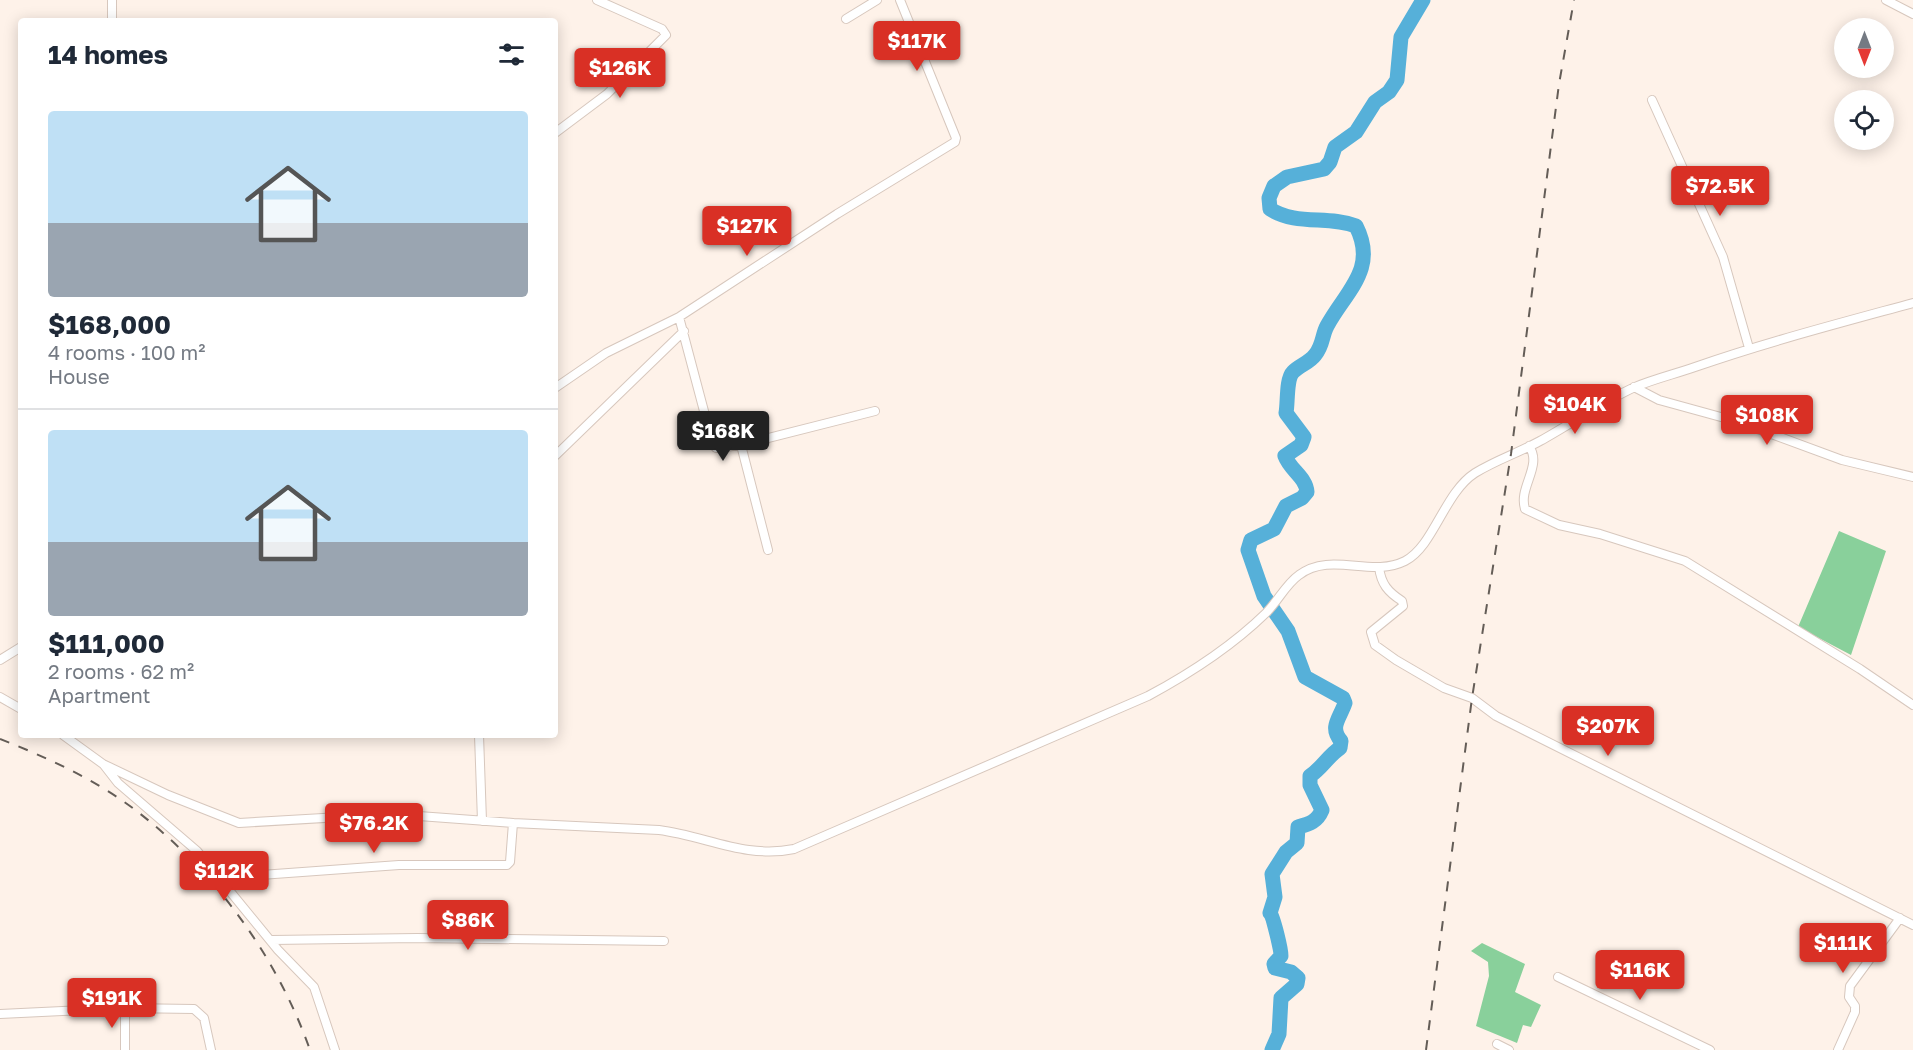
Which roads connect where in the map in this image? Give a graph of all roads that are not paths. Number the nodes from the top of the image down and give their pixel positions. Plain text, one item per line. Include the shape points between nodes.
1 (112, 0) edge
2 (597, 0) edge
3 (877, 0) edge
4 (900, 0) edge
5 (1886, 0) edge
6 (1913, 14) edge
7 (111, 18) edge
8 (846, 19) dead end
9 (1652, 100) dead end
10 (558, 131) edge
11 (1913, 303) edge
12 (679, 317) junction
13 (684, 331) junction
14 (1749, 348) junction
15 (558, 386) edge
16 (1634, 387) junction
17 (876, 411) dead end
18 (741, 445) junction
19 (1529, 446) junction
20 (558, 453) edge
21 (1913, 477) edge
22 (768, 550) dead end
23 (1379, 567) junction
24 (18, 649) edge
25 (0, 660) edge
26 (0, 697) edge
27 (1913, 705) edge
28 (18, 707) edge
29 (69, 738) edge
30 (480, 738) edge
31 (103, 764) junction
32 (482, 821) junction
33 (513, 824) junction
34 (221, 878) junction
35 (1900, 918) junction
36 (1913, 925) edge
37 (272, 940) junction
38 (664, 941) dead end
39 (1558, 977) dead end
40 (125, 1008) junction
41 (0, 1014) edge
42 (1497, 1044) dead end
43 (125, 1050) edge
44 (211, 1050) edge
45 (335, 1050) edge
46 (1509, 1050) edge
47 (1710, 1050) edge
48 (1838, 1050) edge

1 - 7 street
2 - 10 street via 662,29 666,35 607,94
3 - 8 street
4 - 12 street via 938,88 955,142
5 - 6 street
9 - 14 street via 1723,257
11 - 14 street
12 - 13 street
12 - 15 street via 606,353
13 - 18 street via 713,446 720,449
13 - 20 street
14 - 16 street
16 - 19 street
16 - 21 street via 1659,400 1739,422 1842,460
17 - 18 street
18 - 22 street
19 - 23 street via 1472,474 1415,554 1405,561
19 - 27 street via 1534,461 1522,496 1525,509 1532,514 1685,561
23 - 33 street via 1322,565 1299,575 1267,612 1214,657 1148,696 794,849 776,853 742,850 659,830
23 - 35 street via 1383,583 1403,606 1371,632 1374,645 1396,660 1444,688 1472,698 1496,716
24 - 25 street
26 - 28 street
29 - 31 street
30 - 32 street
31 - 32 street via 168,795 239,822 392,814
31 - 34 street via 118,783 197,851
32 - 33 street
33 - 34 street via 507,865 399,865
34 - 37 street
35 - 36 street
35 - 48 street via 1850,986 1849,997 1856,1006 1855,1012
37 - 38 street
37 - 45 street via 314,987
39 - 47 street
40 - 41 street
40 - 43 street
40 - 44 street via 194,1009 204,1018
42 - 46 street

